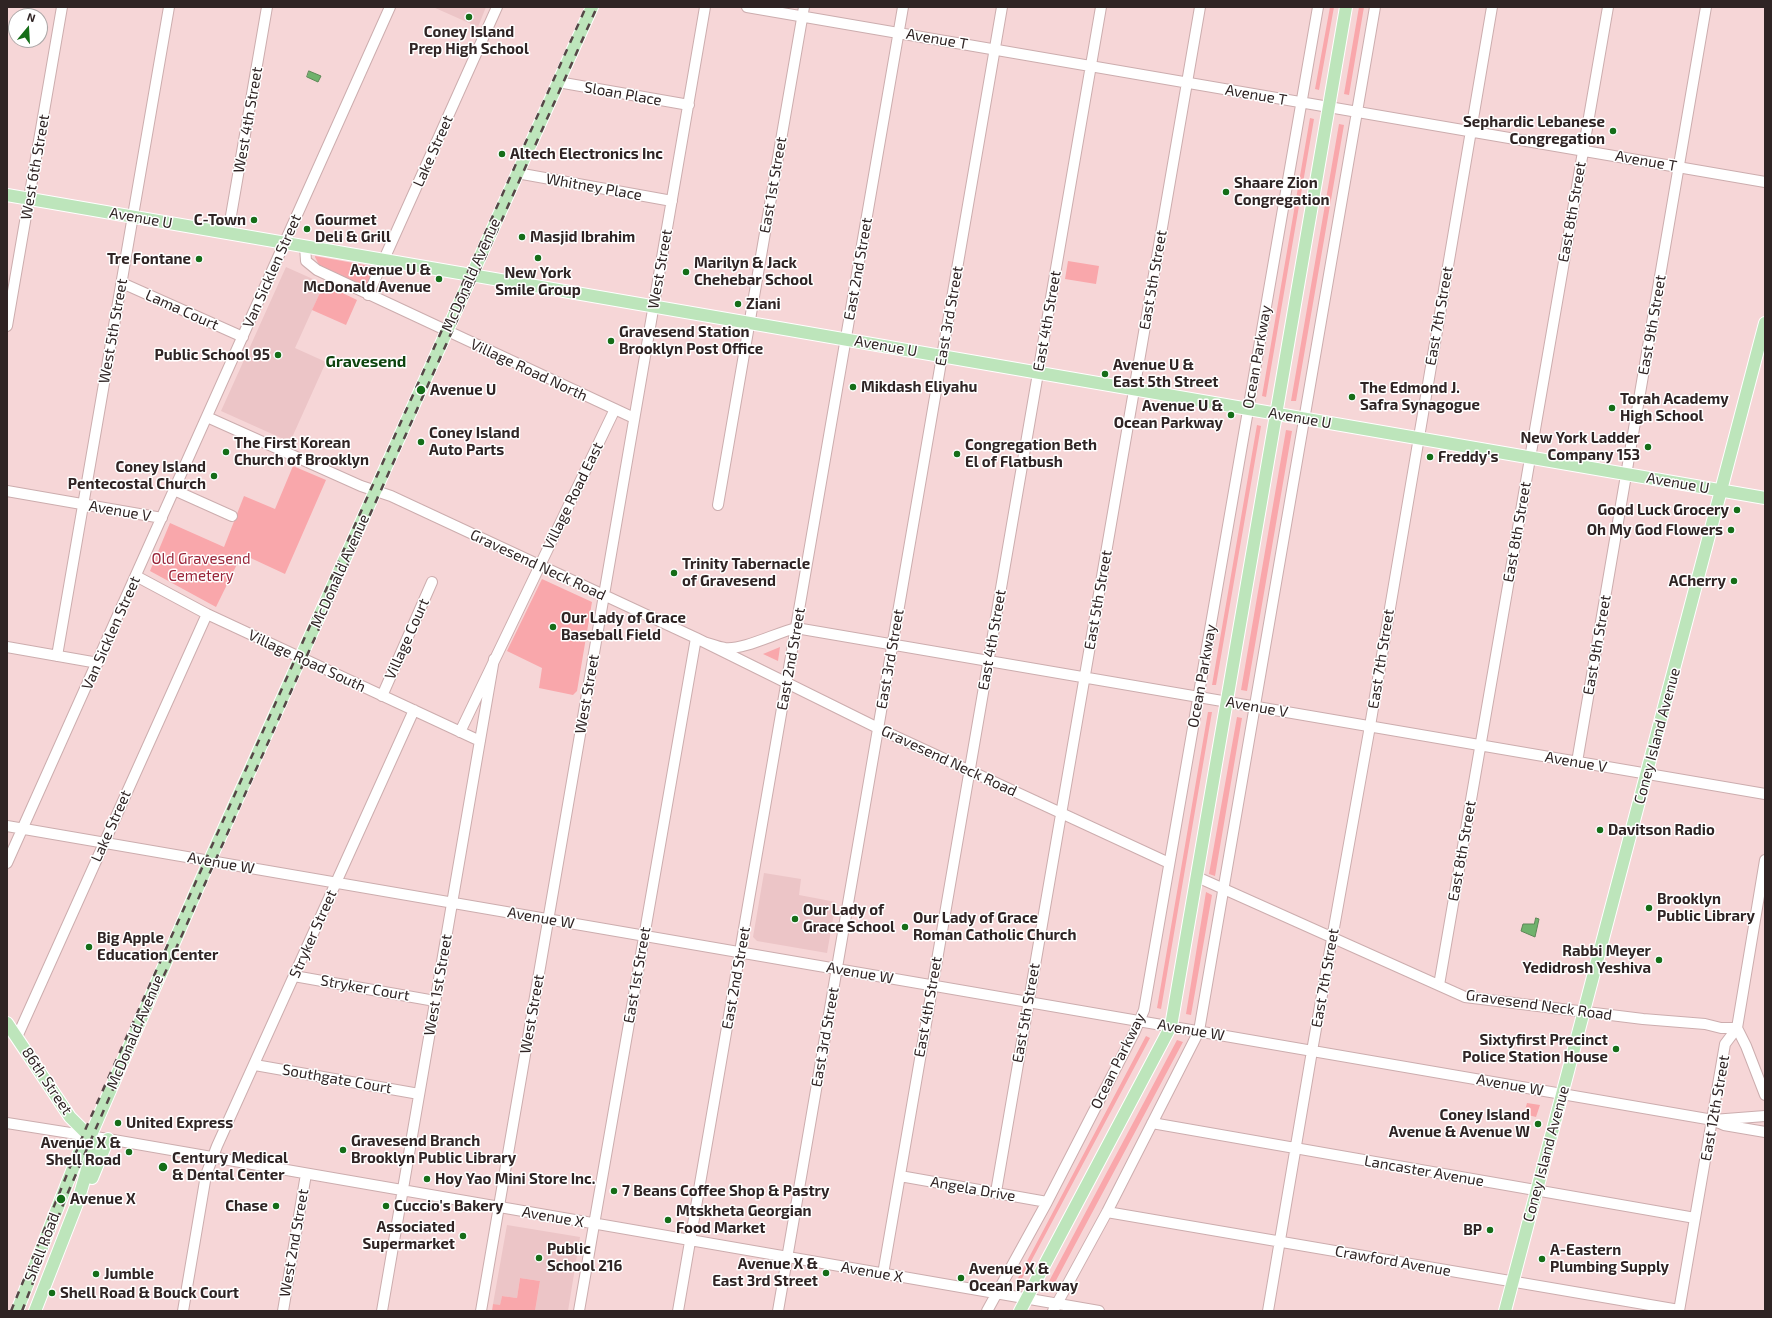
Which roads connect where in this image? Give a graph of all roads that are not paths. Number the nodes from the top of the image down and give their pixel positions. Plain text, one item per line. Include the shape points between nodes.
1 (62, 7) edge
2 (169, 7) edge
3 (267, 7) edge
4 (390, 7) edge
5 (497, 7) edge
6 (592, 7) edge
7 (705, 7) edge
8 (747, 7) edge
9 (903, 7) edge
10 (1002, 7) edge
11 (1101, 7) edge
12 (1200, 7) edge
13 (1318, 7) edge
14 (1346, 7) edge
15 (1375, 7) edge
16 (1492, 7) edge
17 (1608, 7) edge
18 (1706, 7) edge
19 (803, 12) edge
20 (899, 33) junction
21 (995, 50) junction
22 (1091, 66) junction
23 (558, 82) junction
24 (1187, 82) junction
25 (1301, 103) junction
26 (688, 105) junction
27 (1329, 107) junction
28 (1357, 112) junction
29 (1471, 131) junction
30 (1583, 150) junction
31 (1679, 167) junction
32 (517, 173) junction
33 (1765, 182) edge
34 (7, 195) edge
35 (29, 199) junction
36 (672, 202) junction
37 (132, 217) junction
38 (228, 233) junction
39 (285, 243) junction
40 (305, 246) junction
41 (384, 260) junction
42 (471, 275) junction
43 (122, 283) junction
44 (368, 295) junction
45 (654, 306) junction
46 (750, 323) junction
47 (1765, 323) edge
48 (7, 326) edge
49 (446, 332) junction
50 (243, 337) junction
51 (846, 340) junction
52 (942, 356) junction
53 (1038, 372) junction
54 (1134, 389) junction
55 (615, 409) junction
56 (1248, 409) junction
57 (1276, 414) junction
58 (207, 417) junction
59 (634, 418) junction
60 (1304, 418) junction
61 (1418, 438) junction
62 (1530, 457) junction
63 (1626, 474) junction
64 (174, 490) junction
65 (1722, 490) junction
66 (7, 491) edge
67 (376, 491) junction
68 (1765, 498) edge
69 (83, 504) junction
70 (718, 505) dead end
71 (232, 516) dead end
72 (162, 518) junction
73 (539, 565) junction
74 (136, 576) junction
75 (432, 582) dead end
76 (604, 595) junction
77 (207, 614) junction
78 (796, 628) junction
79 (700, 640) junction
80 (893, 644) junction
81 (7, 647) edge
82 (57, 656) junction
83 (301, 658) junction
84 (494, 659) junction
85 (988, 660) junction
86 (98, 662) junction
87 (1084, 677) junction
88 (786, 683) junction
89 (382, 696) junction
90 (1198, 697) junction
91 (1227, 702) junction
92 (1256, 707) junction
93 (414, 710) junction
94 (1370, 726) junction
95 (878, 728) junction
96 (460, 732) junction
97 (480, 741) junction
98 (1480, 745) junction
99 (1576, 762) junction
100 (970, 770) junction
101 (1646, 774) junction
102 (1765, 794) edge
103 (1061, 813) junction
104 (7, 826) edge
105 (23, 829) junction
106 (104, 843) junction
107 (1765, 860) edge
108 (210, 861) junction
109 (1169, 863) junction
110 (7, 864) edge
111 (1197, 877) junction
112 (336, 882) junction
113 (1224, 889) junction
114 (452, 902) junction
115 (548, 919) junction
116 (644, 935) junction
117 (1333, 937) junction
118 (740, 952) junction
119 (836, 969) junction
120 (294, 976) junction
121 (932, 985) junction
122 (1439, 985) junction
123 (435, 1001) junction
124 (1028, 1002) junction
125 (1584, 1012) junction
126 (1140, 1021) junction
127 (7, 1023) edge
128 (1171, 1026) junction
129 (1736, 1028) junction
130 (1199, 1031) junction
131 (17, 1037) junction
132 (1312, 1051) junction
133 (255, 1065) junction
134 (419, 1094) junction
135 (1562, 1094) junction
136 (1765, 1095) edge
137 (1765, 1116) edge
138 (1713, 1120) junction
139 (7, 1123) edge
140 (1152, 1123) junction
141 (1765, 1132) edge
142 (90, 1137) junction
143 (108, 1139) junction
144 (1295, 1148) junction
145 (213, 1158) junction
146 (306, 1174) junction
147 (900, 1176) junction
148 (1536, 1190) junction
149 (402, 1191) junction
150 (996, 1192) junction
151 (78, 1201) junction
152 (1047, 1202) junction
153 (499, 1207) junction
154 (1106, 1212) junction
155 (1695, 1218) junction
156 (594, 1224) junction
157 (690, 1240) junction
158 (1279, 1242) junction
159 (787, 1257) junction
160 (883, 1274) junction
161 (1512, 1282) junction
162 (997, 1293) junction
163 (1027, 1299) junction
164 (1055, 1307) edge
165 (17, 1311) edge
166 (35, 1311) edge
167 (183, 1311) edge
168 (283, 1311) edge
169 (382, 1311) edge
170 (481, 1311) edge
171 (579, 1311) edge
172 (678, 1311) edge
173 (778, 1311) edge
174 (987, 1311) edge
175 (1020, 1311) edge
176 (1098, 1311) edge
177 (1268, 1311) edge
178 (1505, 1311) edge
179 (1679, 1311) edge

1 - 35 street, West 6th Street
2 - 37 street, West 5th Street
3 - 38 street, West 4th Street
4 - 39 street, Van Sicklen Street
5 - 41 street, Lake Street
6 - 23 main road, McDonald Avenue
7 - 26 street, West Street
8 - 19 street, Avenue T
9 - 20 street, East 2nd Street
10 - 21 street, East 3rd Street
11 - 22 street, East 4th Street
12 - 24 street, East 5th Street
13 - 25 street, Ocean Parkway
14 - 27 main road, Ocean Parkway
15 - 28 street
16 - 29 street, East 7th Street
17 - 30 street, East 8th Street
18 - 31 street, East 9th Street
19 - 20 street, Avenue T
19 - 46 street, East 1st Street
20 - 21 street, Avenue T
20 - 51 street, East 2nd Street
21 - 22 street, Avenue T
21 - 52 street, East 3rd Street
22 - 24 street, Avenue T
22 - 53 street, East 4th Street
23 - 26 street, Sloan Place
23 - 32 main road, McDonald Avenue
24 - 25 street, Avenue T
24 - 54 street, East 5th Street
25 - 27 street, Avenue T
25 - 56 street, Ocean Parkway
26 - 36 street, West Street
27 - 28 street, Avenue T
27 - 57 main road, Ocean Parkway
28 - 29 street, Avenue T
28 - 60 street
29 - 30 street, Avenue T
29 - 61 street, East 7th Street
30 - 31 street, Avenue T
30 - 62 street, East 8th Street
31 - 33 street, Avenue T
31 - 63 street, East 9th Street
32 - 36 street, Whitney Place
32 - 42 main road, McDonald Avenue
34 - 35 main road, Avenue U
35 - 37 main road, Avenue U
35 - 48 street, West 6th Street
36 - 45 street, West Street
37 - 38 main road, Avenue U
37 - 43 street, West 5th Street
38 - 39 main road, Avenue U
39 - 40 main road, Avenue U
39 - 50 street, Van Sicklen Street
40 - 41 main road, Avenue U
40 - 44 street, Village Road North via 306,261 317,270
41 - 42 main road, Avenue U
41 - 44 street, Lake Street
42 - 45 main road, Avenue U
42 - 49 main road, McDonald Avenue
43 - 50 street, Lama Court
43 - 69 street, West 5th Street
44 - 49 street, Village Road North
45 - 46 main road, Avenue U
45 - 59 street, West Street
46 - 51 main road, Avenue U
46 - 70 street, East 1st Street
47 - 65 main road, Coney Island Avenue
49 - 55 street, Village Road North
49 - 67 main road, McDonald Avenue
50 - 58 street, Van Sicklen Street
51 - 52 main road, Avenue U
51 - 78 street, East 2nd Street
52 - 53 main road, Avenue U
52 - 80 street, East 3rd Street
53 - 54 main road, Avenue U
53 - 85 street, East 4th Street
54 - 56 main road, Avenue U
54 - 87 street, East 5th Street
55 - 59 street
55 - 73 street, Village Road East
56 - 57 main road, Avenue U
56 - 90 street, Ocean Parkway
57 - 60 main road, Avenue U
57 - 91 main road, Ocean Parkway
58 - 64 street, Van Sicklen Street
58 - 67 street, Gravesend Neck Road
59 - 76 street, West Street
60 - 61 main road, Avenue U
60 - 92 street
61 - 62 main road, Avenue U
61 - 94 street, East 7th Street
62 - 63 main road, Avenue U
62 - 98 street, East 8th Street
63 - 65 main road, Avenue U
63 - 99 street, East 9th Street
64 - 71 street
64 - 72 street, Van Sicklen Street
65 - 68 main road, Avenue U
65 - 101 main road, Coney Island Avenue
66 - 69 street, Avenue V
67 - 73 street, Gravesend Neck Road
67 - 83 main road, McDonald Avenue
69 - 72 street, Avenue V
69 - 82 street, West 5th Street
72 - 74 street, Van Sicklen Street
73 - 76 street, Gravesend Neck Road
73 - 84 street, Village Road East
74 - 77 street, Village Road South
74 - 86 street, Van Sicklen Street
75 - 89 street, Village Court
76 - 79 street, Gravesend Neck Road
76 - 115 street, West Street
77 - 83 street, Village Road South
77 - 106 street, Lake Street
78 - 79 street, Avenue V via 735,648 725,648
78 - 80 street, Avenue V
78 - 88 street, East 2nd Street
79 - 88 street, Gravesend Neck Road
79 - 116 street, East 1st Street
80 - 85 street, Avenue V
80 - 95 street, East 3rd Street
81 - 82 street
82 - 86 street
83 - 89 street, Village Road South
83 - 108 main road, McDonald Avenue
84 - 96 street, Village Road East
84 - 97 street, West 1st Street
85 - 87 street, Avenue V
85 - 100 street, East 4th Street
86 - 105 street, Van Sicklen Street
87 - 90 street, Avenue V
87 - 103 street, East 5th Street
88 - 95 street, Gravesend Neck Road
88 - 118 street, East 2nd Street
89 - 93 street, Village Road South
90 - 91 street, Avenue V
90 - 109 street, Ocean Parkway
91 - 92 street, Avenue V
91 - 111 main road, Ocean Parkway
92 - 94 street, Avenue V
92 - 113 street
93 - 96 street, Village Road South
93 - 112 street, Stryker Street
94 - 98 street, Avenue V
94 - 117 street, East 7th Street
95 - 100 street, Gravesend Neck Road
95 - 119 street, East 3rd Street
96 - 97 street, Village Road South
97 - 114 street, West 1st Street
98 - 99 street, Avenue V
98 - 122 street, East 8th Street
99 - 101 street, Avenue V
100 - 103 street, Gravesend Neck Road
100 - 121 street, East 4th Street
101 - 102 street, Avenue V
101 - 125 main road, Coney Island Avenue
103 - 109 street, Gravesend Neck Road
103 - 124 street, East 5th Street
104 - 105 street, Avenue W
105 - 106 street, Avenue W
105 - 110 street, Van Sicklen Street
106 - 108 street, Avenue W
106 - 131 street, Lake Street
107 - 129 street, East 12th Street
108 - 112 street, Avenue W
108 - 142 main road, McDonald Avenue
109 - 126 street, Ocean Parkway
111 - 113 street, Gravesend Neck Road
111 - 128 main road, Ocean Parkway
112 - 114 street, Avenue W
112 - 120 street, Stryker Street
113 - 117 street, Gravesend Neck Road
113 - 130 street
114 - 115 street, Avenue W
114 - 123 street, West 1st Street
115 - 116 street, Avenue W
115 - 153 street, West Street
116 - 118 street, Avenue W
116 - 156 street, East 1st Street
117 - 122 street, Gravesend Neck Road
117 - 132 street, East 7th Street
118 - 119 street, Avenue W
118 - 157 street, East 2nd Street
119 - 121 street, Avenue W
119 - 159 street, East 3rd Street
120 - 123 street, Stryker Court
120 - 133 street, Stryker Street
121 - 124 street, Avenue W
121 - 147 street, East 4th Street
122 - 125 street, Gravesend Neck Road via 1465,997
123 - 134 street, West 1st Street
124 - 126 street, Avenue W
124 - 150 street, East 5th Street
125 - 129 street, Gravesend Neck Road
125 - 135 main road, Coney Island Avenue
126 - 128 street, Avenue W
126 - 152 street, Ocean Parkway
127 - 131 main road, 86th Street
128 - 130 street, Avenue W
128 - 163 main road, Ocean Parkway
129 - 136 street via 1746,1046
129 - 138 street, East 12th Street via 1725,1044
130 - 132 street, Avenue W
130 - 140 street
131 - 142 main road, 86th Street via 70,1117
132 - 135 street, Avenue W
132 - 144 street, East 7th Street
133 - 134 street, Southgate Court
133 - 145 street, Stryker Street
134 - 149 street, West 1st Street
135 - 138 street, Avenue W
135 - 148 main road, Coney Island Avenue
137 - 138 street, Avenue W
138 - 141 street, Avenue W via 1724,1126
138 - 155 street, East 12th Street
139 - 142 street, Avenue X
140 - 144 street, Lancaster Avenue
140 - 154 street
142 - 143 street, Avenue X
142 - 151 main road, Shell Road via 93,1149
142 - 165 main road, Shell Road via 81,1148
143 - 145 street, Avenue X
143 - 151 main road, Shell Road via 87,1190
144 - 148 street, Lancaster Avenue
144 - 158 street, East 7th Street
145 - 146 street, Avenue X
145 - 167 street, Stryker Street via 206,1175
146 - 149 street, Avenue X
146 - 168 street, West 2nd Street
147 - 150 street, Angela Drive
147 - 160 street, East 4th Street
148 - 155 street, Lancaster Avenue
148 - 161 main road, Coney Island Avenue
149 - 153 street, Avenue X
149 - 169 street, West 1st Street
150 - 152 street, Angela Drive
151 - 166 main road, Shell Road
152 - 162 street, Ocean Parkway
153 - 156 street, Avenue X
153 - 170 street, West Street
154 - 158 street, Crawford Avenue
154 - 164 street
155 - 179 street, East 12th Street
156 - 157 street, Avenue X
156 - 171 street, East 1st Street
157 - 159 street, Avenue X
157 - 172 street, East 2nd Street
158 - 161 street, Crawford Avenue
158 - 177 street, East 7th Street
159 - 160 street, Avenue X
159 - 173 street, East 3rd Street
160 - 162 street, Avenue X
161 - 178 main road, Coney Island Avenue
161 - 179 street, Crawford Avenue
162 - 163 street, Avenue X
162 - 174 street, Ocean Parkway
163 - 164 street, Avenue X
163 - 175 main road, Ocean Parkway
164 - 176 street, Avenue X

